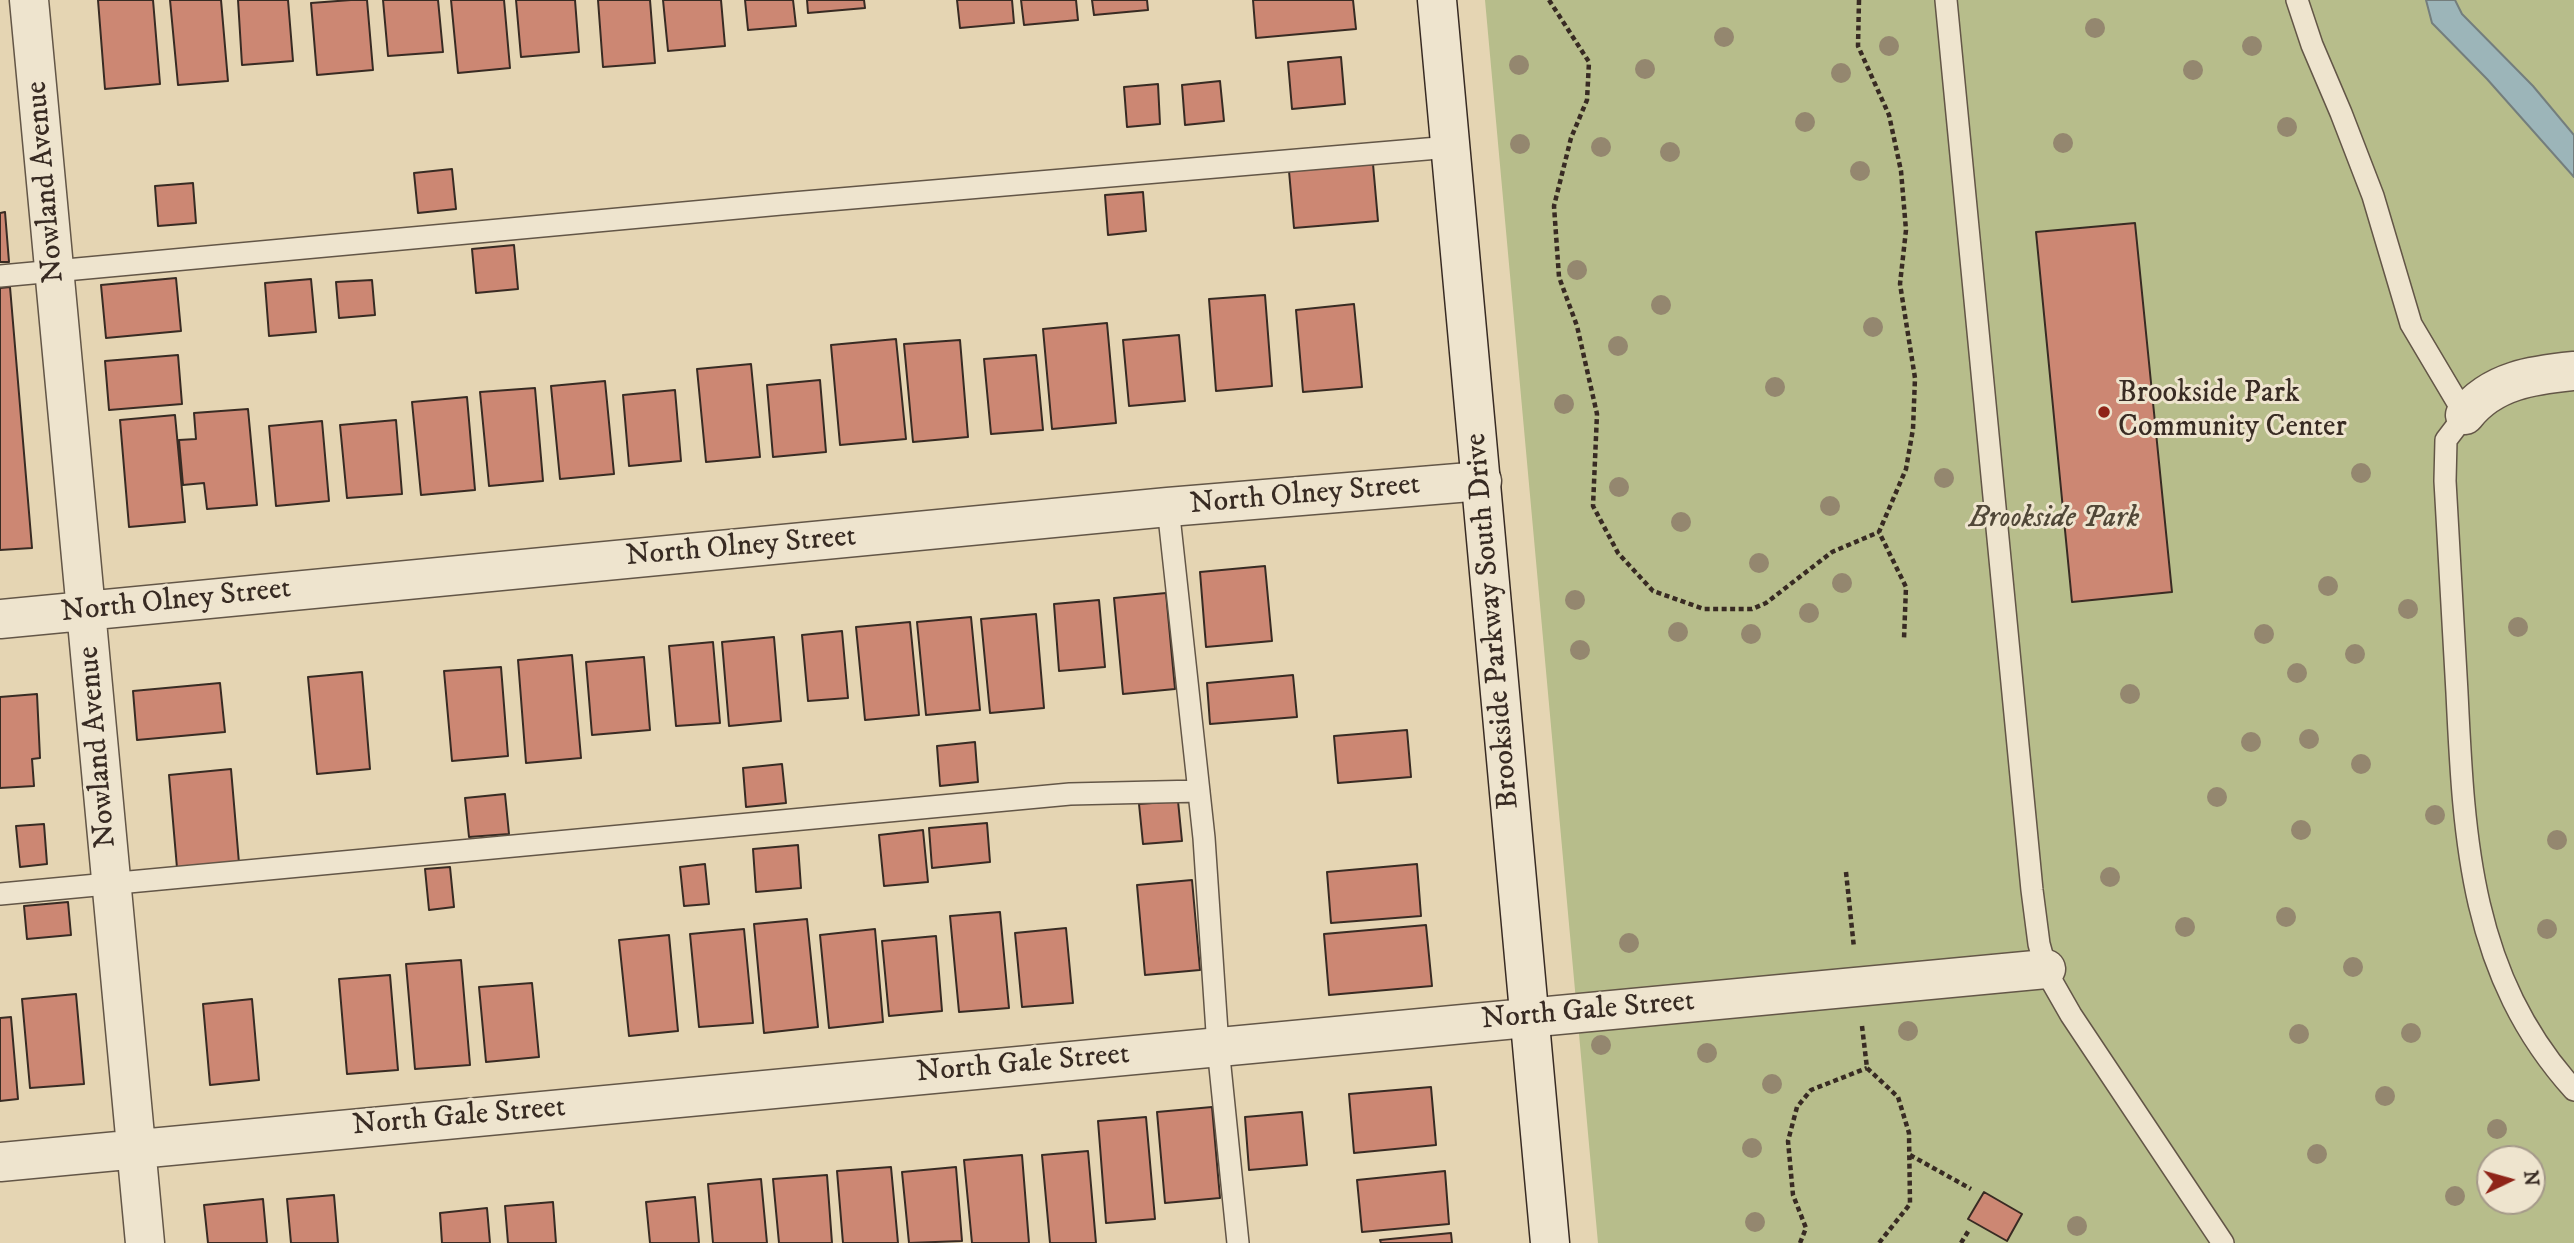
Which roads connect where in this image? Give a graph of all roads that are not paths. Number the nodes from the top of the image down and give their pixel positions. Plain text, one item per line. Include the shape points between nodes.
1 (29, 0) edge
2 (1437, 0) edge
3 (1947, 0) edge
4 (2297, 0) edge
5 (1450, 147) junction
6 (55, 271) junction
7 (0, 275) edge
8 (2574, 371) edge
9 (2465, 415) junction
10 (1482, 481) junction
11 (1168, 507) junction
12 (87, 611) junction
13 (0, 619) edge
14 (1199, 791) junction
15 (113, 883) junction
16 (0, 894) edge
17 (2046, 969) junction
18 (1530, 1017) junction
19 (1218, 1047) junction
20 (2574, 1090) edge
21 (137, 1149) junction
22 (0, 1161) edge
23 (145, 1243) edge
24 (1238, 1243) edge
25 (1550, 1243) edge
26 (2223, 1243) edge

1 - 6 street, Nowland Avenue
2 - 5 street, Brookside Parkway South Drive
3 - 17 lane via 2032,890
4 - 9 lane via 2373,196 2411,324
5 - 6 lane
5 - 10 street, Brookside Parkway South Drive
6 - 7 lane
6 - 12 street, Nowland Avenue
8 - 9 street via 2535,375 2494,388
9 - 20 lane via 2446,440 2445,481 2462,797 2475,889 2493,956 2512,1002
10 - 11 street, North Olney Street
10 - 18 street, Brookside Parkway South Drive
11 - 12 street, North Olney Street
11 - 14 lane
12 - 13 street, North Olney Street
12 - 15 street, Nowland Avenue
14 - 15 lane via 1070,794
14 - 19 lane
15 - 16 lane
15 - 21 street, Nowland Avenue
17 - 18 street, North Gale Street
17 - 26 lane via 2071,1015
18 - 19 street, North Gale Street
18 - 25 street, Brookside Parkway South Drive
19 - 21 street, North Gale Street
19 - 24 lane
21 - 22 street, North Gale Street
21 - 23 street, Nowland Avenue

